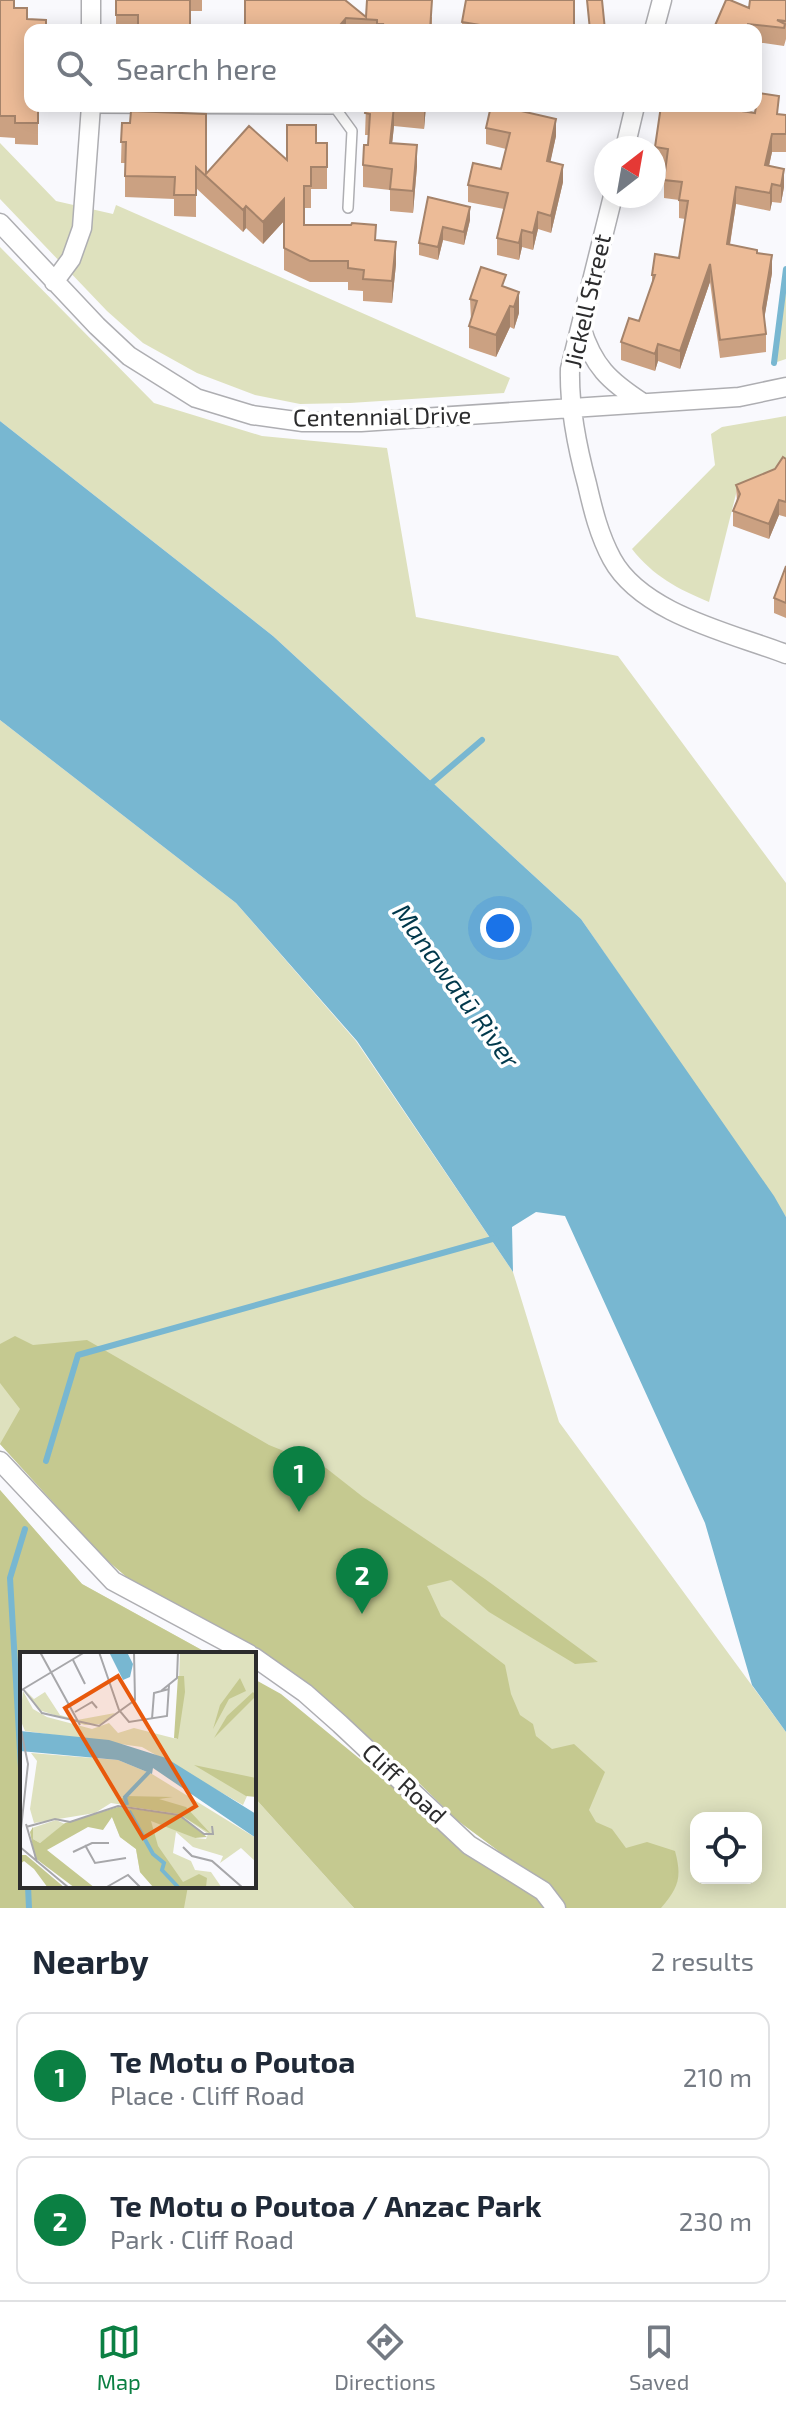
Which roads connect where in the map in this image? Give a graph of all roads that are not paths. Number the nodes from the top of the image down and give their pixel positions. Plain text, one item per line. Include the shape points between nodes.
1 (91, 0) edge
2 (662, 0) edge
3 (91, 24) edge
4 (656, 24) edge
5 (91, 112) edge
6 (340, 112) edge
7 (634, 112) edge
8 (628, 136) edge
9 (348, 208) dead end
10 (610, 208) edge
11 (0, 223) edge
12 (54, 282) junction
13 (580, 325) junction
14 (786, 387) edge
15 (643, 403) junction
16 (573, 407) junction
17 (786, 654) edge
18 (0, 1461) edge
19 (246, 1652) edge
20 (256, 1658) edge
21 (556, 1908) edge

1 - 3 street
2 - 4 street
5 - 12 street via 82,228 71,259
6 - 9 lane via 352,131
7 - 8 street
10 - 13 street, Jickell Street
11 - 12 street, Centennial Drive
12 - 16 street, Centennial Drive via 129,356 196,398 252,415 361,422
13 - 15 street via 587,347 614,385
13 - 16 street, Jickell Street via 570,369
14 - 15 street, Centennial Drive via 739,397
15 - 16 street, Centennial Drive
16 - 17 street, Jickell Street via 599,532 614,562 672,611
18 - 19 street, Cliff Road via 113,1581
20 - 21 street, Cliff Road via 305,1693 469,1845 543,1891

